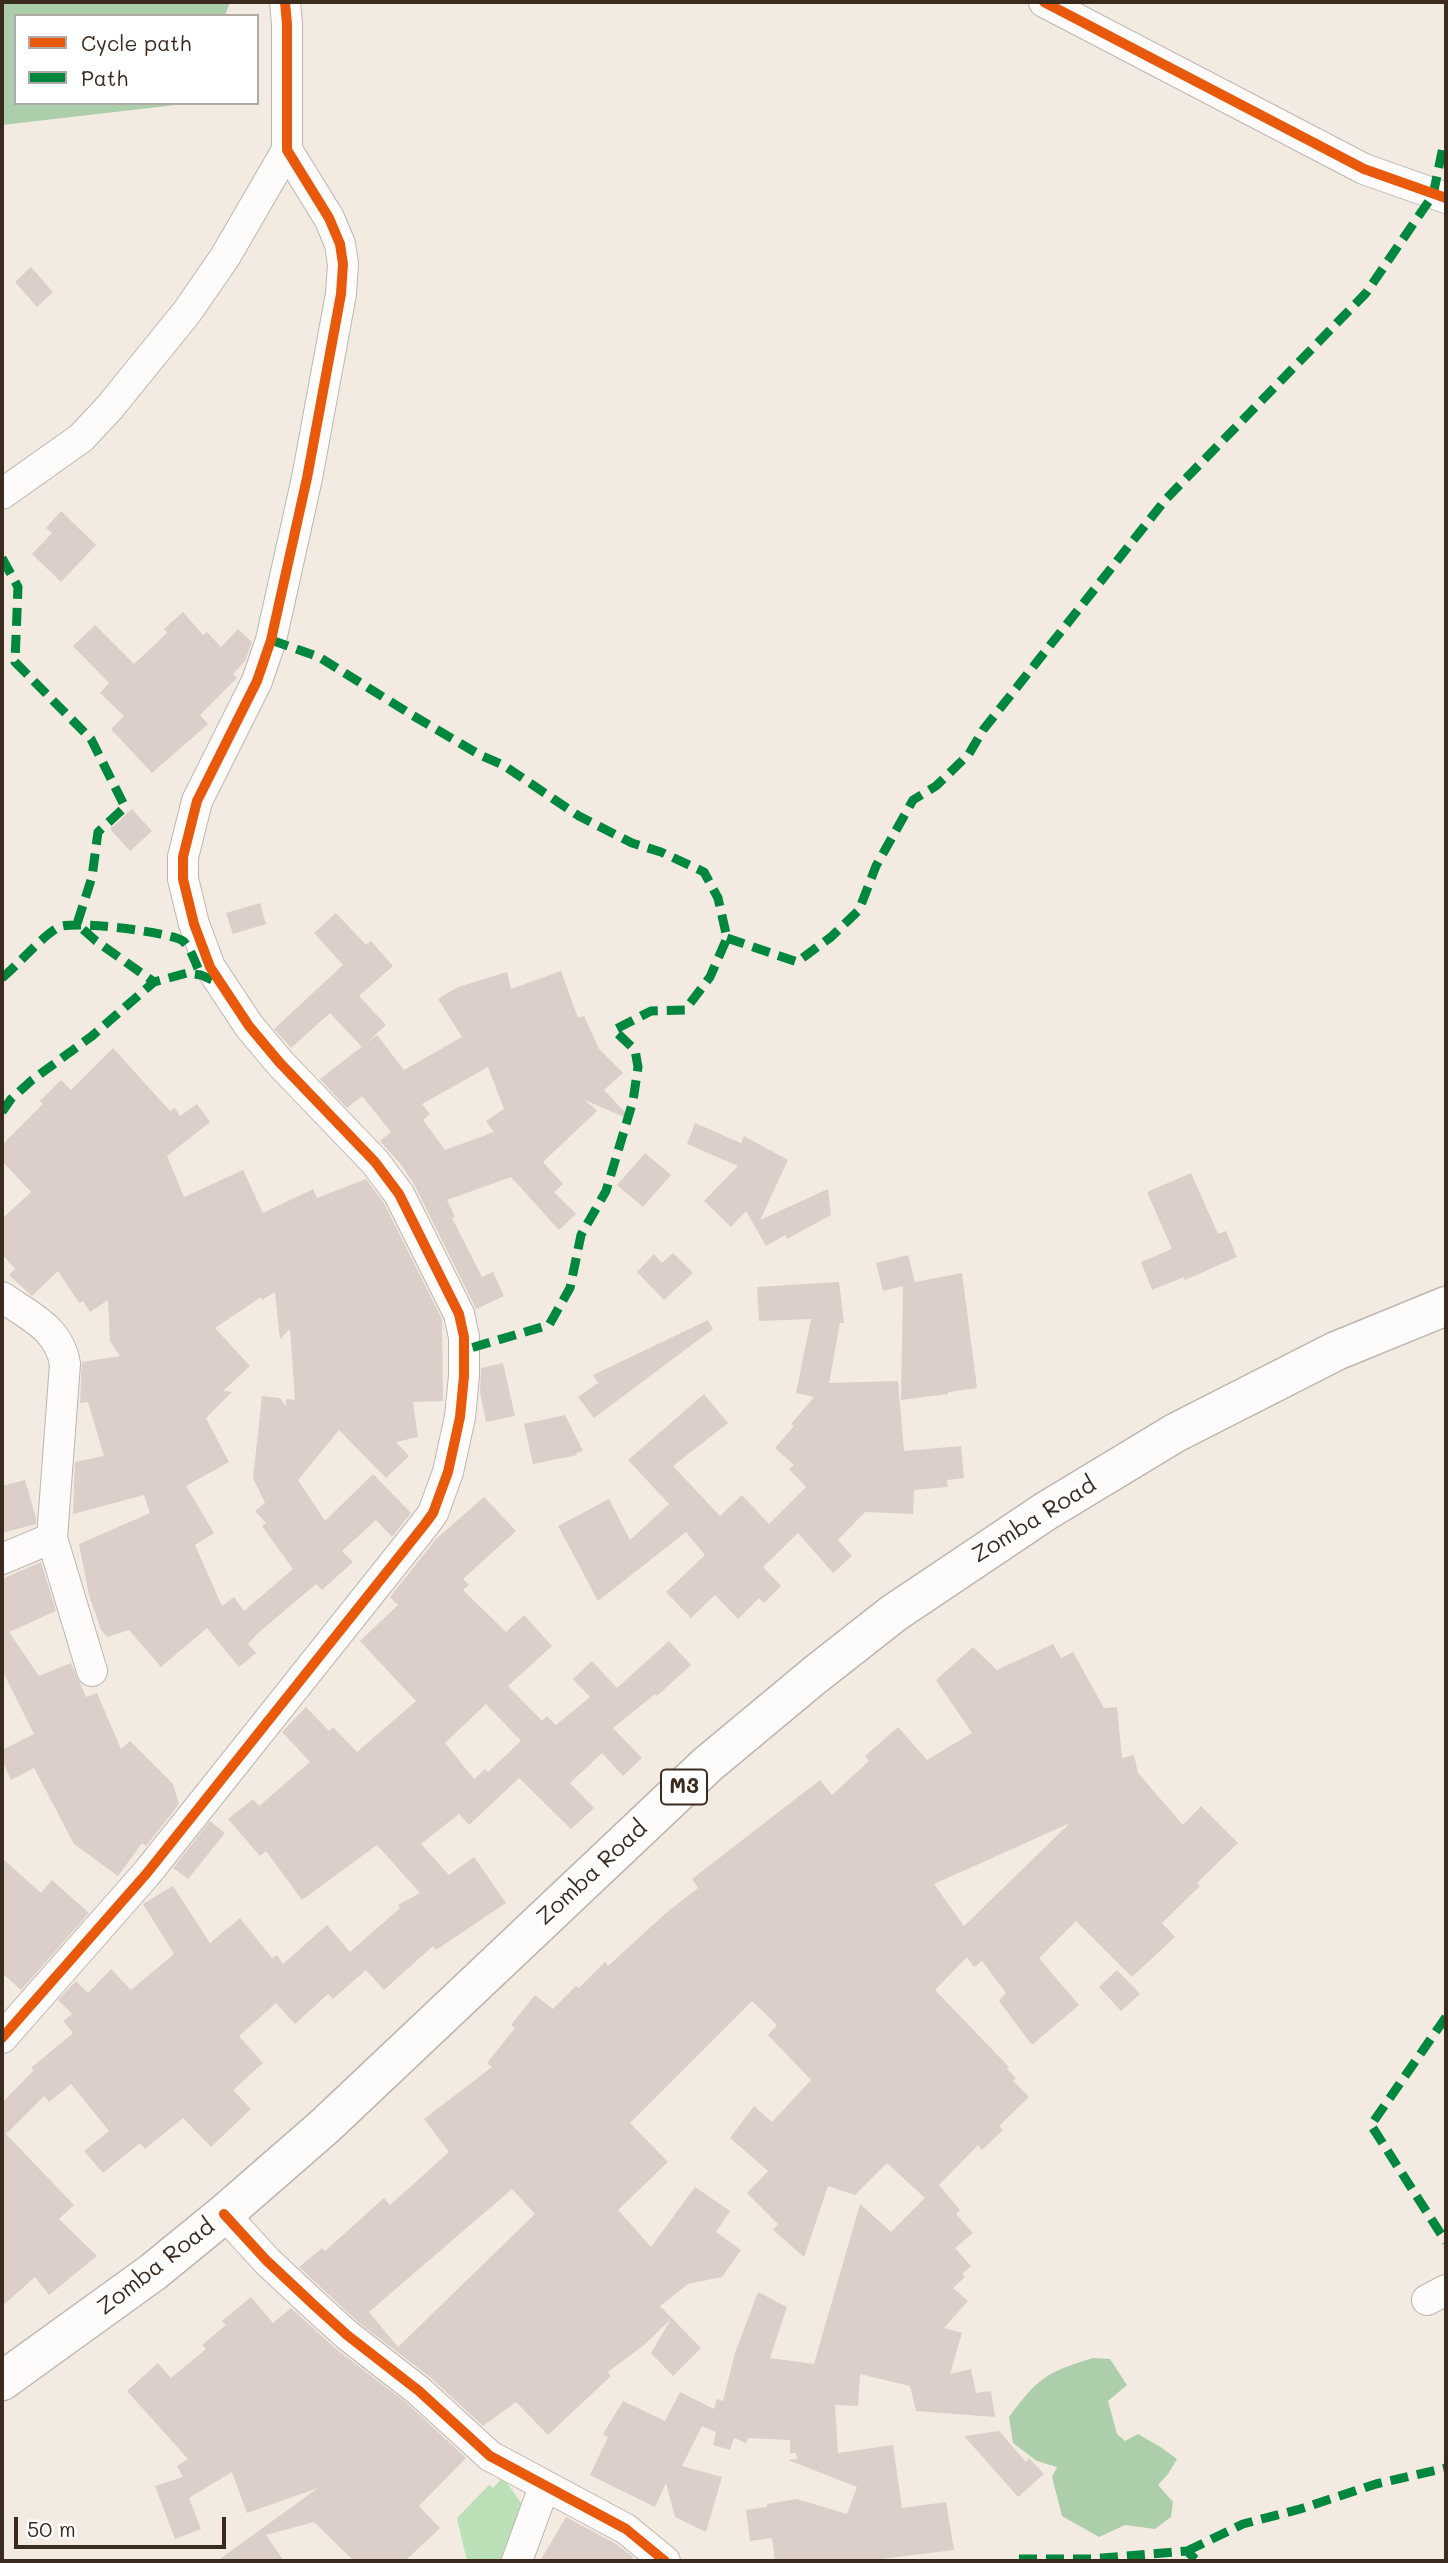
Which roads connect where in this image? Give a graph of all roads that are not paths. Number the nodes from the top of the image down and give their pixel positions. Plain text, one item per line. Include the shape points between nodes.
1 (285, 2) edge
2 (1044, 2) edge
3 (287, 150) junction
4 (1446, 198) edge
5 (2, 494) edge
6 (2, 1297) edge
7 (1446, 1306) edge
8 (52, 1538) junction
9 (2, 1559) edge
10 (92, 1671) dead end
11 (2, 2038) edge
12 (224, 2214) junction
13 (2, 2381) edge
14 (544, 2487) junction
15 (517, 2561) edge
16 (665, 2561) edge

1 - 3 street
2 - 4 street via 1364,169
3 - 5 street via 225,257 110,407 81,438
3 - 11 street via 340,244 340,304 271,640 257,681 197,801 183,857 184,879 210,967 281,1063 375,1162 413,1218 461,1325 464,1376 460,1417 445,1481 425,1524 146,1873
6 - 8 street via 55,1336 63,1350
7 - 12 highway, Zomba Road / M3 via 1336,1351 1175,1433 1046,1511 894,1613 708,1764 345,2108
8 - 9 street
8 - 10 street
12 - 13 highway, Zomba Road / M3 via 153,2272
12 - 14 street via 267,2262 347,2335 419,2391 475,2444
14 - 15 street
14 - 16 street via 626,2529

